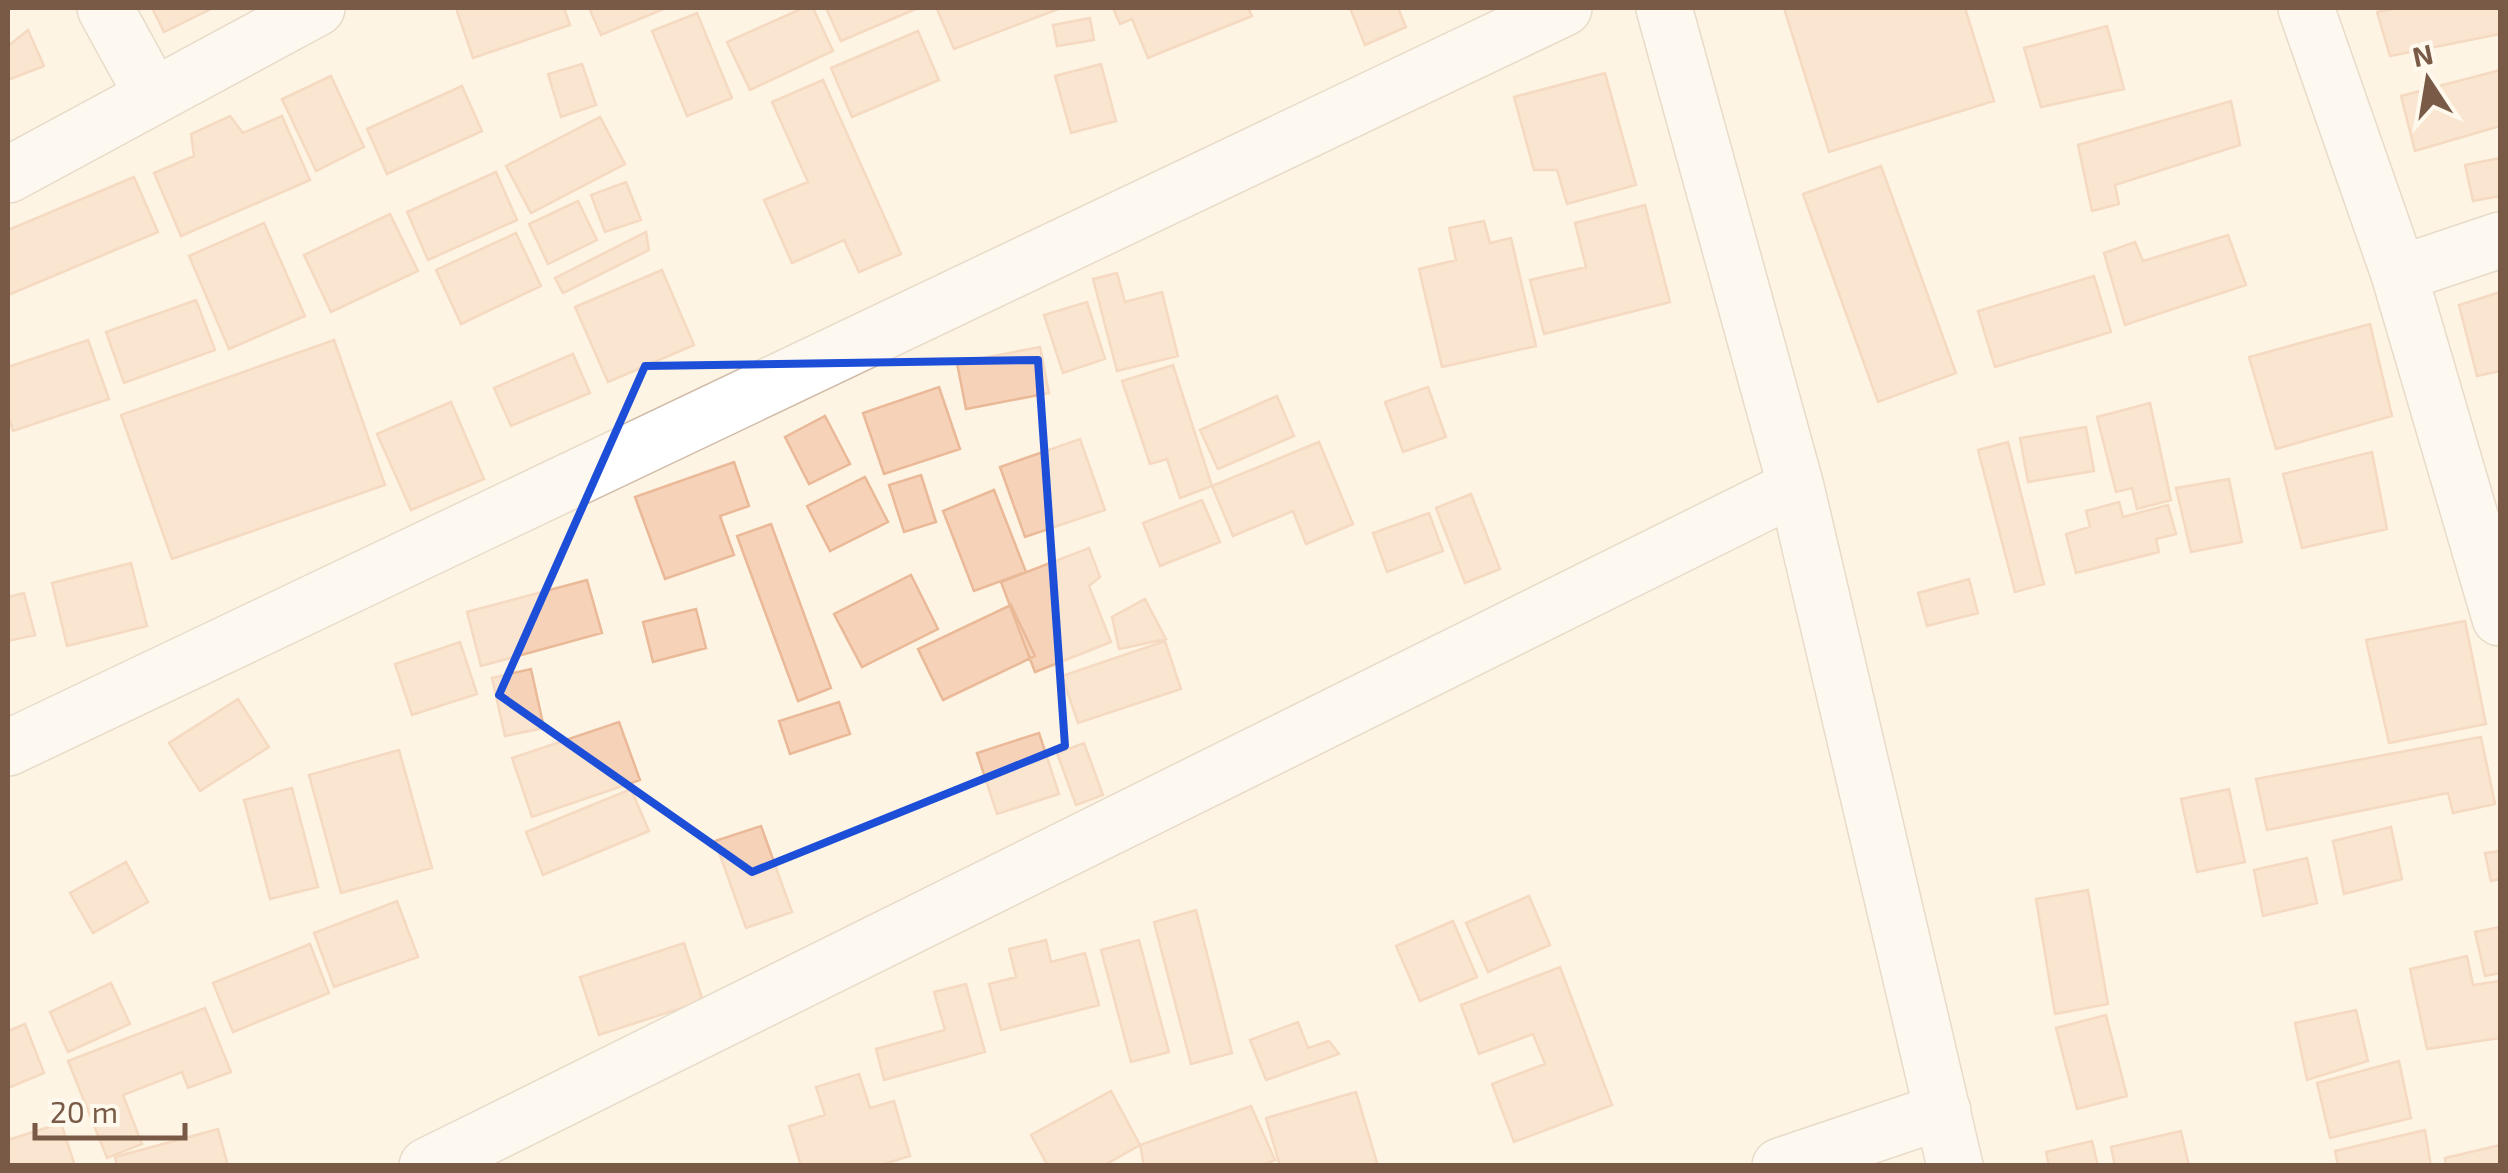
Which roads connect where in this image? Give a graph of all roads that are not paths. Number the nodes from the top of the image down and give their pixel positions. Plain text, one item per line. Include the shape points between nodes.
1 (105, 8) edge
2 (316, 8) edge
3 (1564, 8) edge
4 (1664, 8) edge
5 (2306, 8) edge
6 (152, 94) junction
7 (8, 174) edge
8 (2500, 240) edge
9 (2399, 274) junction
10 (1796, 488) junction
11 (2500, 618) edge
12 (8, 748) edge
13 (1943, 1111) junction
14 (427, 1166) edge
15 (1780, 1166) edge
16 (1955, 1166) edge

1 - 6 street
2 - 6 street
3 - 12 street
4 - 10 street
5 - 9 street
6 - 7 street
8 - 9 street
9 - 11 street
10 - 13 street
10 - 14 street
13 - 15 street
13 - 16 street

